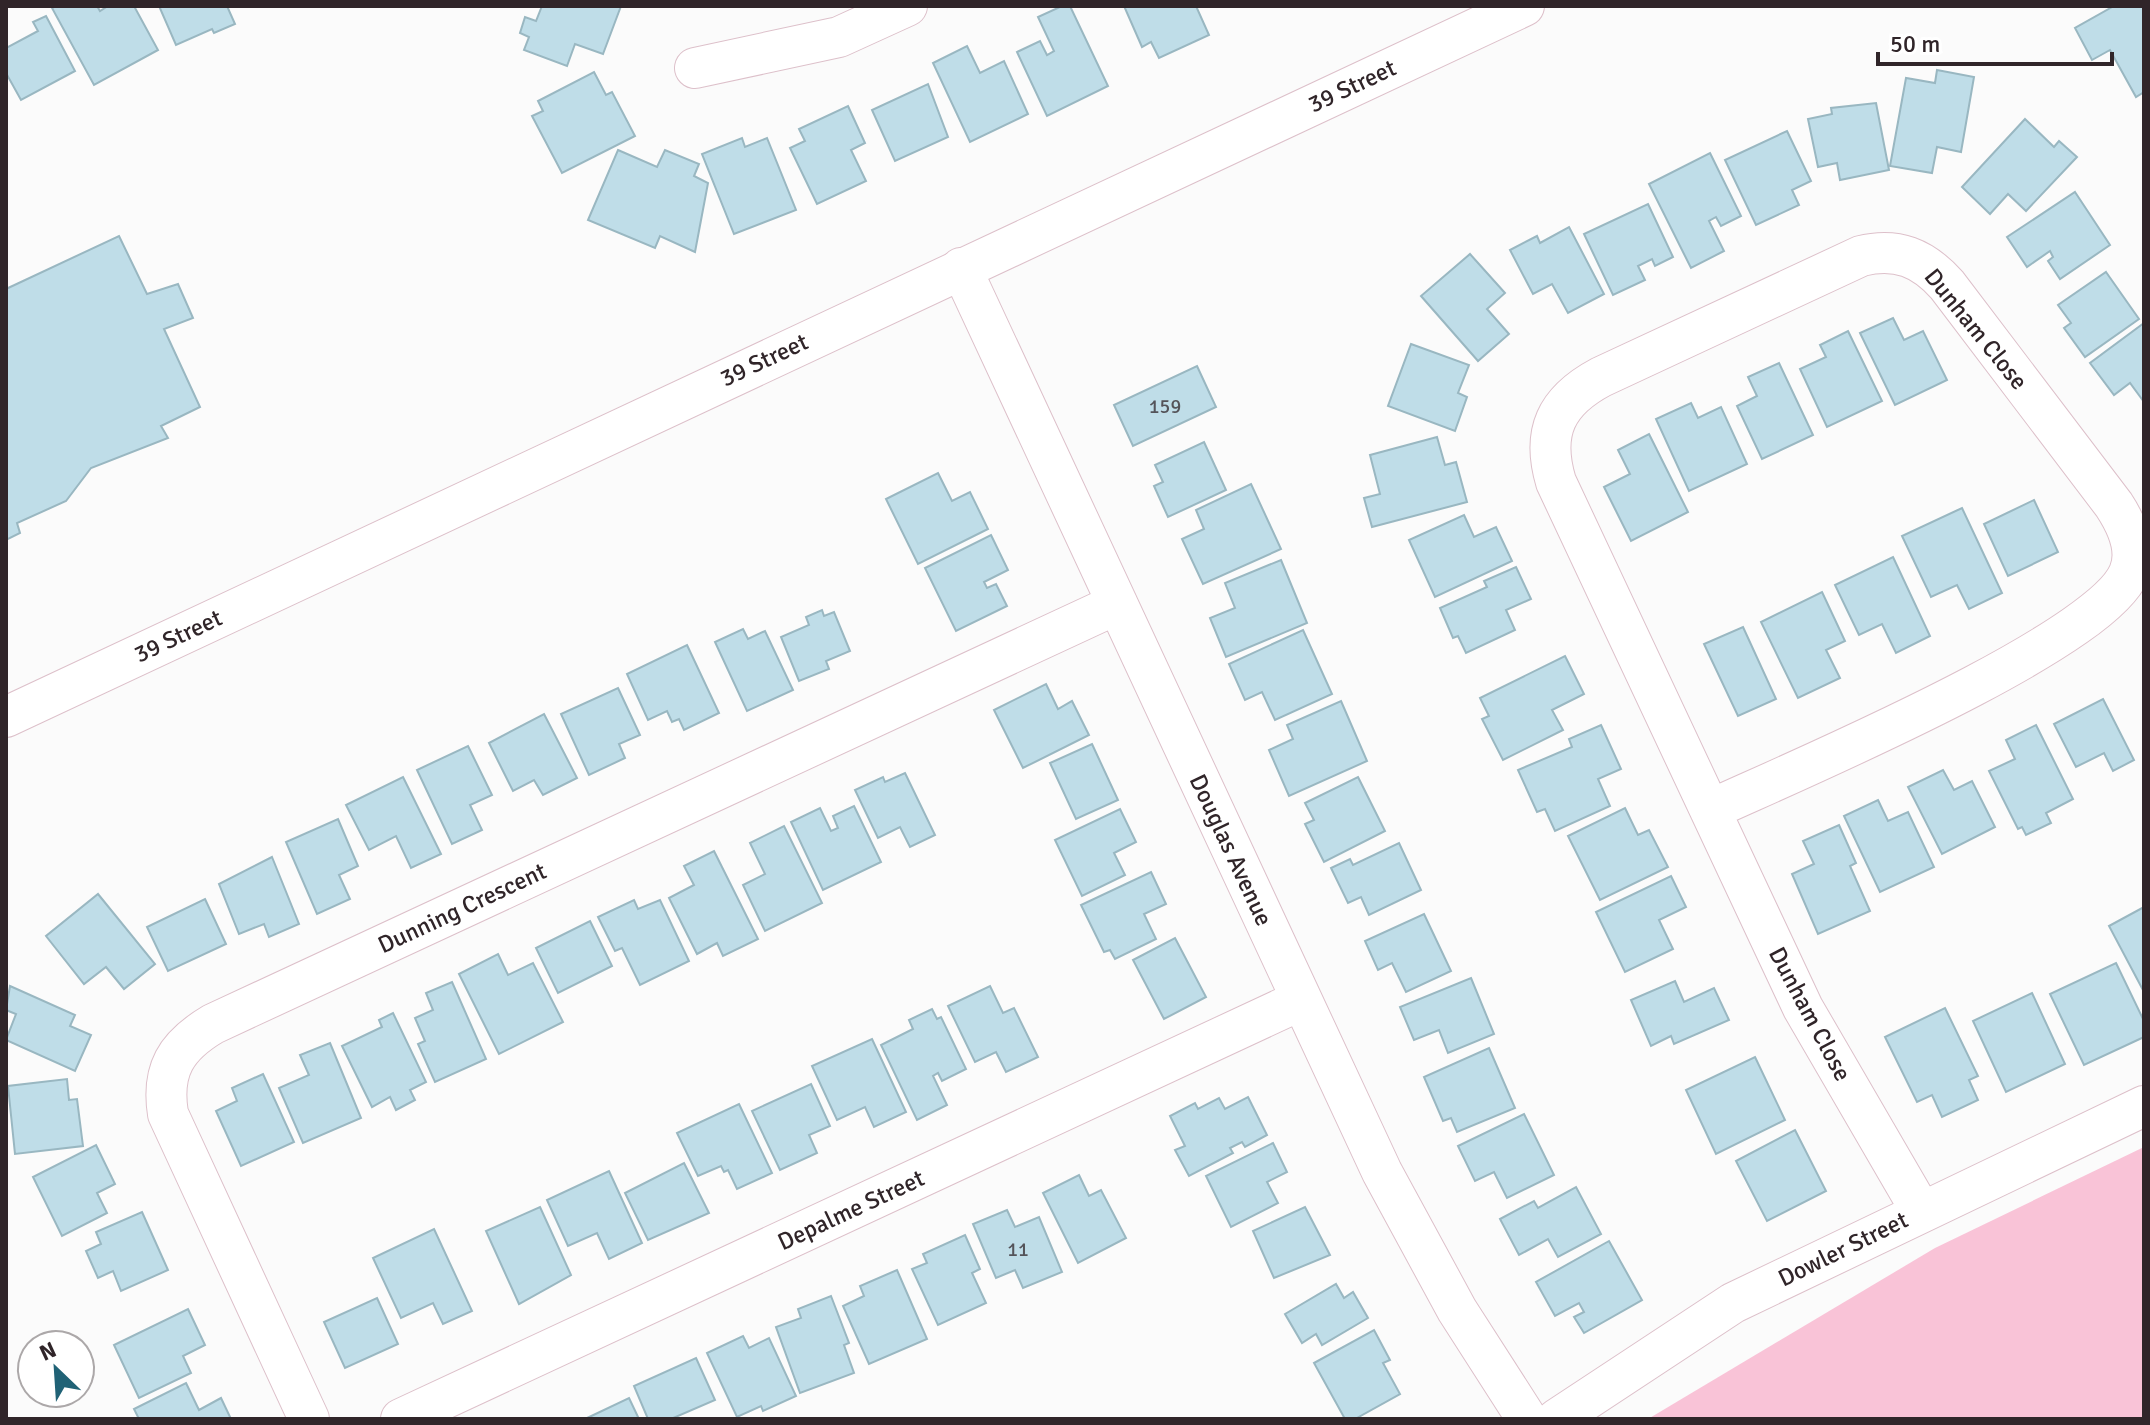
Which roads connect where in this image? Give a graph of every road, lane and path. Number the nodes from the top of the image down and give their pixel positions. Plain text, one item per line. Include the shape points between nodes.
1 (907, 6) edge
2 (1524, 6) edge
3 (861, 16) edge
4 (695, 68) dead end
5 (961, 268) junction
6 (1117, 604) junction
7 (6, 717) edge
8 (1710, 810) junction
9 (1301, 1000) junction
10 (2144, 1106) edge
11 (1921, 1211) junction
12 (309, 1419) edge
13 (401, 1419) edge
14 (1527, 1419) edge
15 (1557, 1419) edge

1 - 3 street
2 - 5 street, 39 Street
3 - 4 street via 839,37
5 - 6 street, Douglas Avenue
5 - 7 street, 39 Street
6 - 9 street, Douglas Avenue
6 - 12 street, Dunning Crescent via 228,1017 186,1043 168,1068 168,1114
8 - 8 street, Dunham Close via 1992,677 2096,611 2131,570 2131,537 2114,505 1947,285 1934,270 1904,254 1861,256 1601,377 1572,396 1551,428 1550,462 1556,482
8 - 11 street, Dunham Close via 1803,1008
9 - 13 street, Depalme Street
9 - 14 street, Douglas Avenue via 1418,1241
10 - 11 street, Dowler Street
11 - 15 street, Dowler Street via 1733,1303

